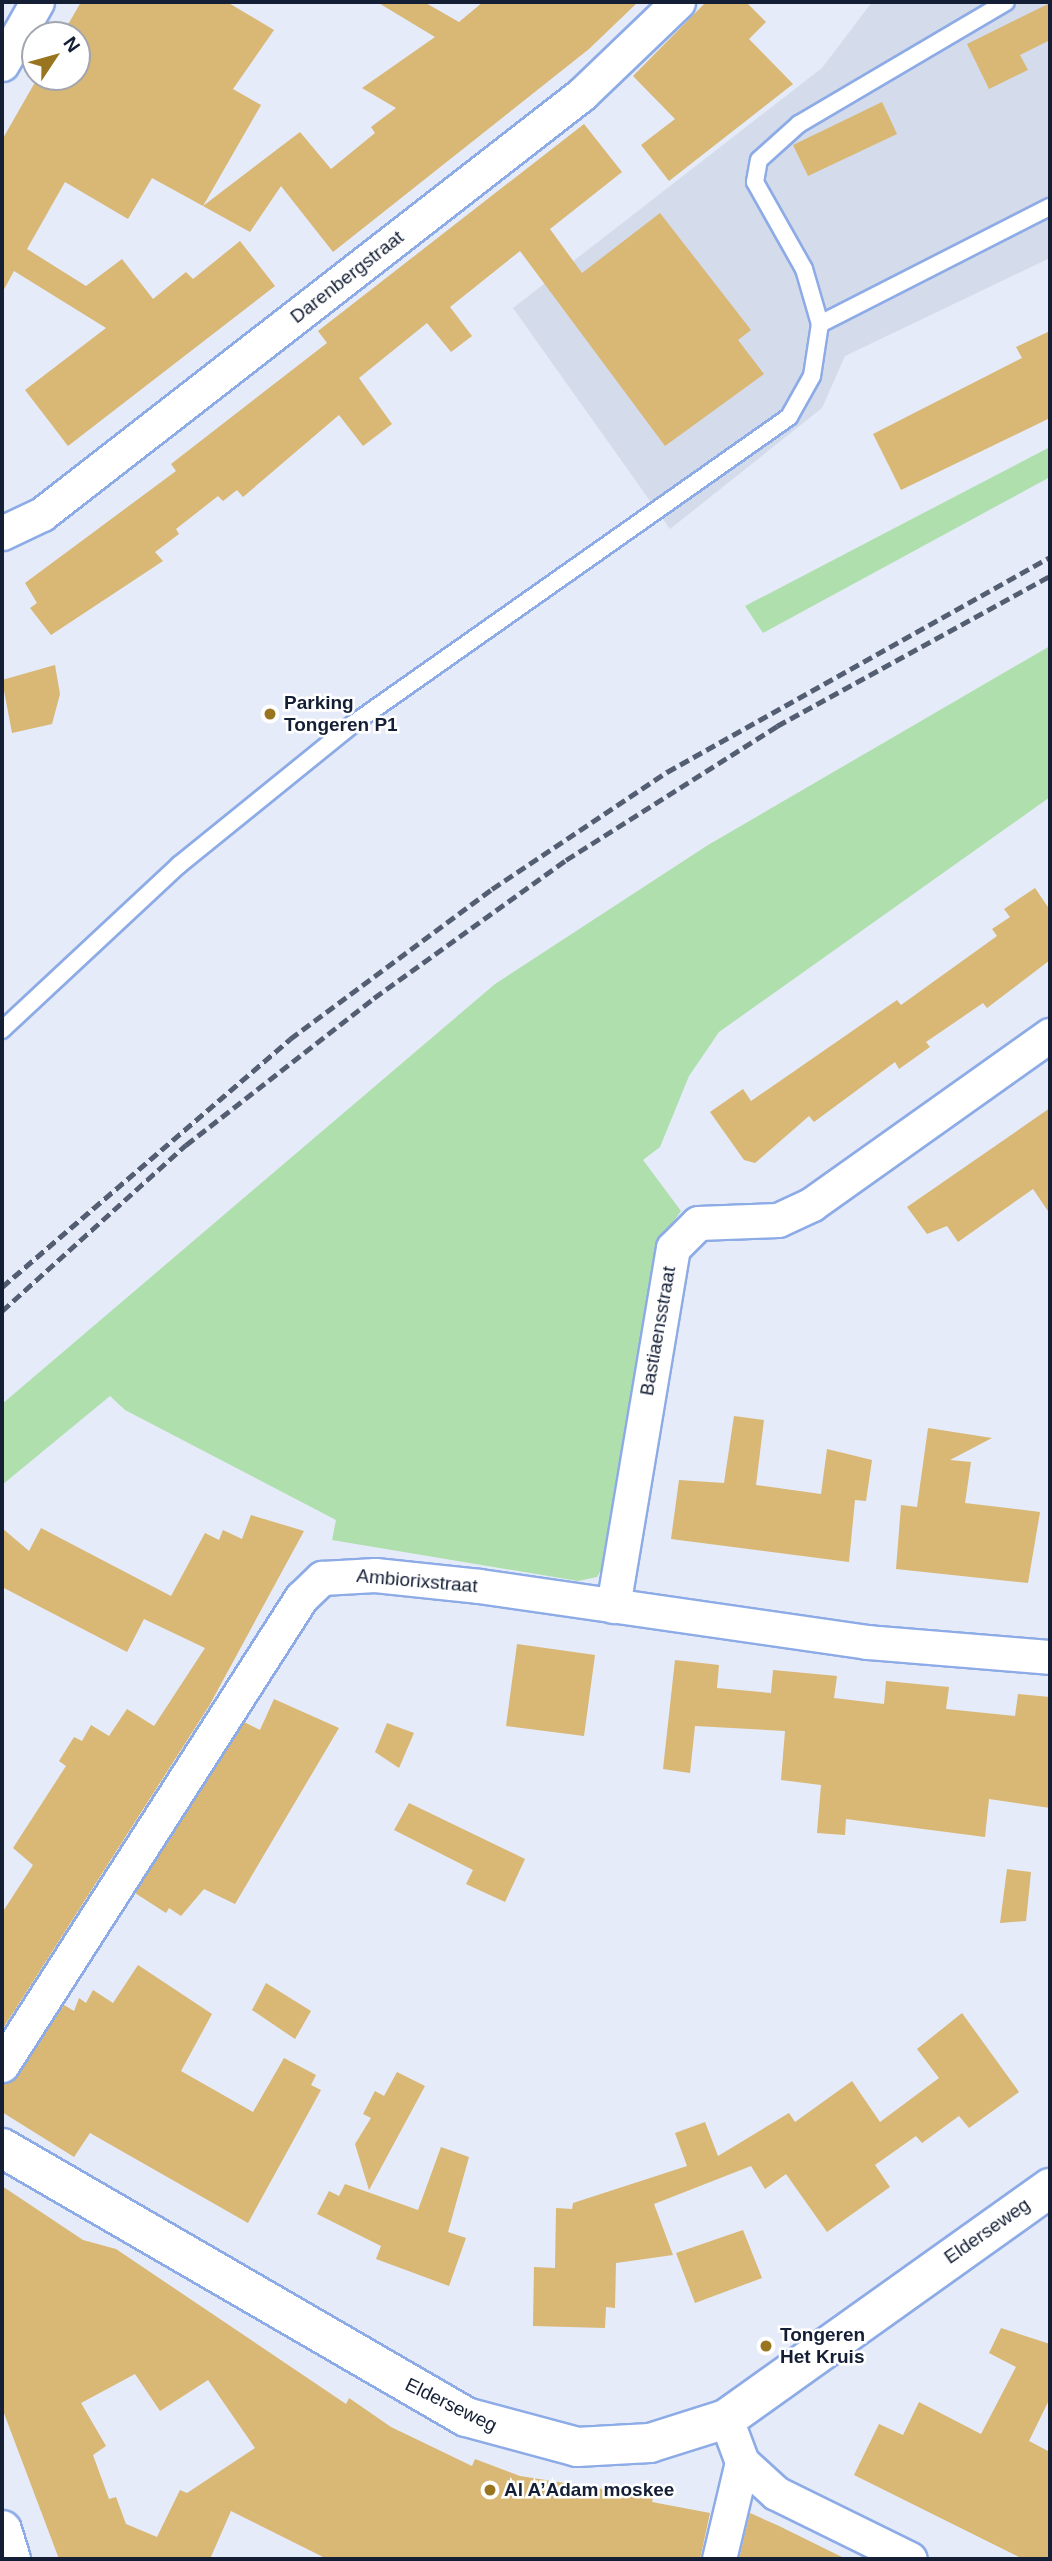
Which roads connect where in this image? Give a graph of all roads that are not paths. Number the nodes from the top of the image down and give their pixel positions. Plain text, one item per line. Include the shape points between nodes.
1 (37, 2) edge
2 (678, 2) edge
3 (1004, 2) edge
4 (6, 47) edge
5 (1050, 207) edge
6 (820, 324) junction
7 (2, 533) edge
8 (2, 1030) edge
9 (1050, 1035) edge
10 (613, 1606) junction
11 (1050, 1657) edge
12 (2, 2065) edge
13 (2, 2148) edge
14 (1050, 2188) edge
15 (726, 2419) junction
16 (742, 2462) junction
17 (2, 2530) edge
18 (11, 2559) edge
19 (719, 2559) edge
20 (910, 2559) edge

1 - 4 street
2 - 7 street, Darenbergstraat via 582,93 42,514
3 - 6 lane via 799,124 759,160 755,182 804,269
5 - 6 lane
6 - 8 lane via 812,376 789,417 353,724 179,865
9 - 10 street, Bastiaensstraat via 812,1204 778,1220 698,1223 673,1248
10 - 11 street, Ambiorixstraat via 867,1642
10 - 12 street, Ambiorixstraat via 375,1575 338,1574 310,1587
13 - 15 main road, Elderseweg via 428,2397 503,2432 577,2447 614,2447 650,2443
14 - 15 main road, Elderseweg
15 - 16 street
16 - 19 street
16 - 20 street via 776,2493
17 - 18 main road

